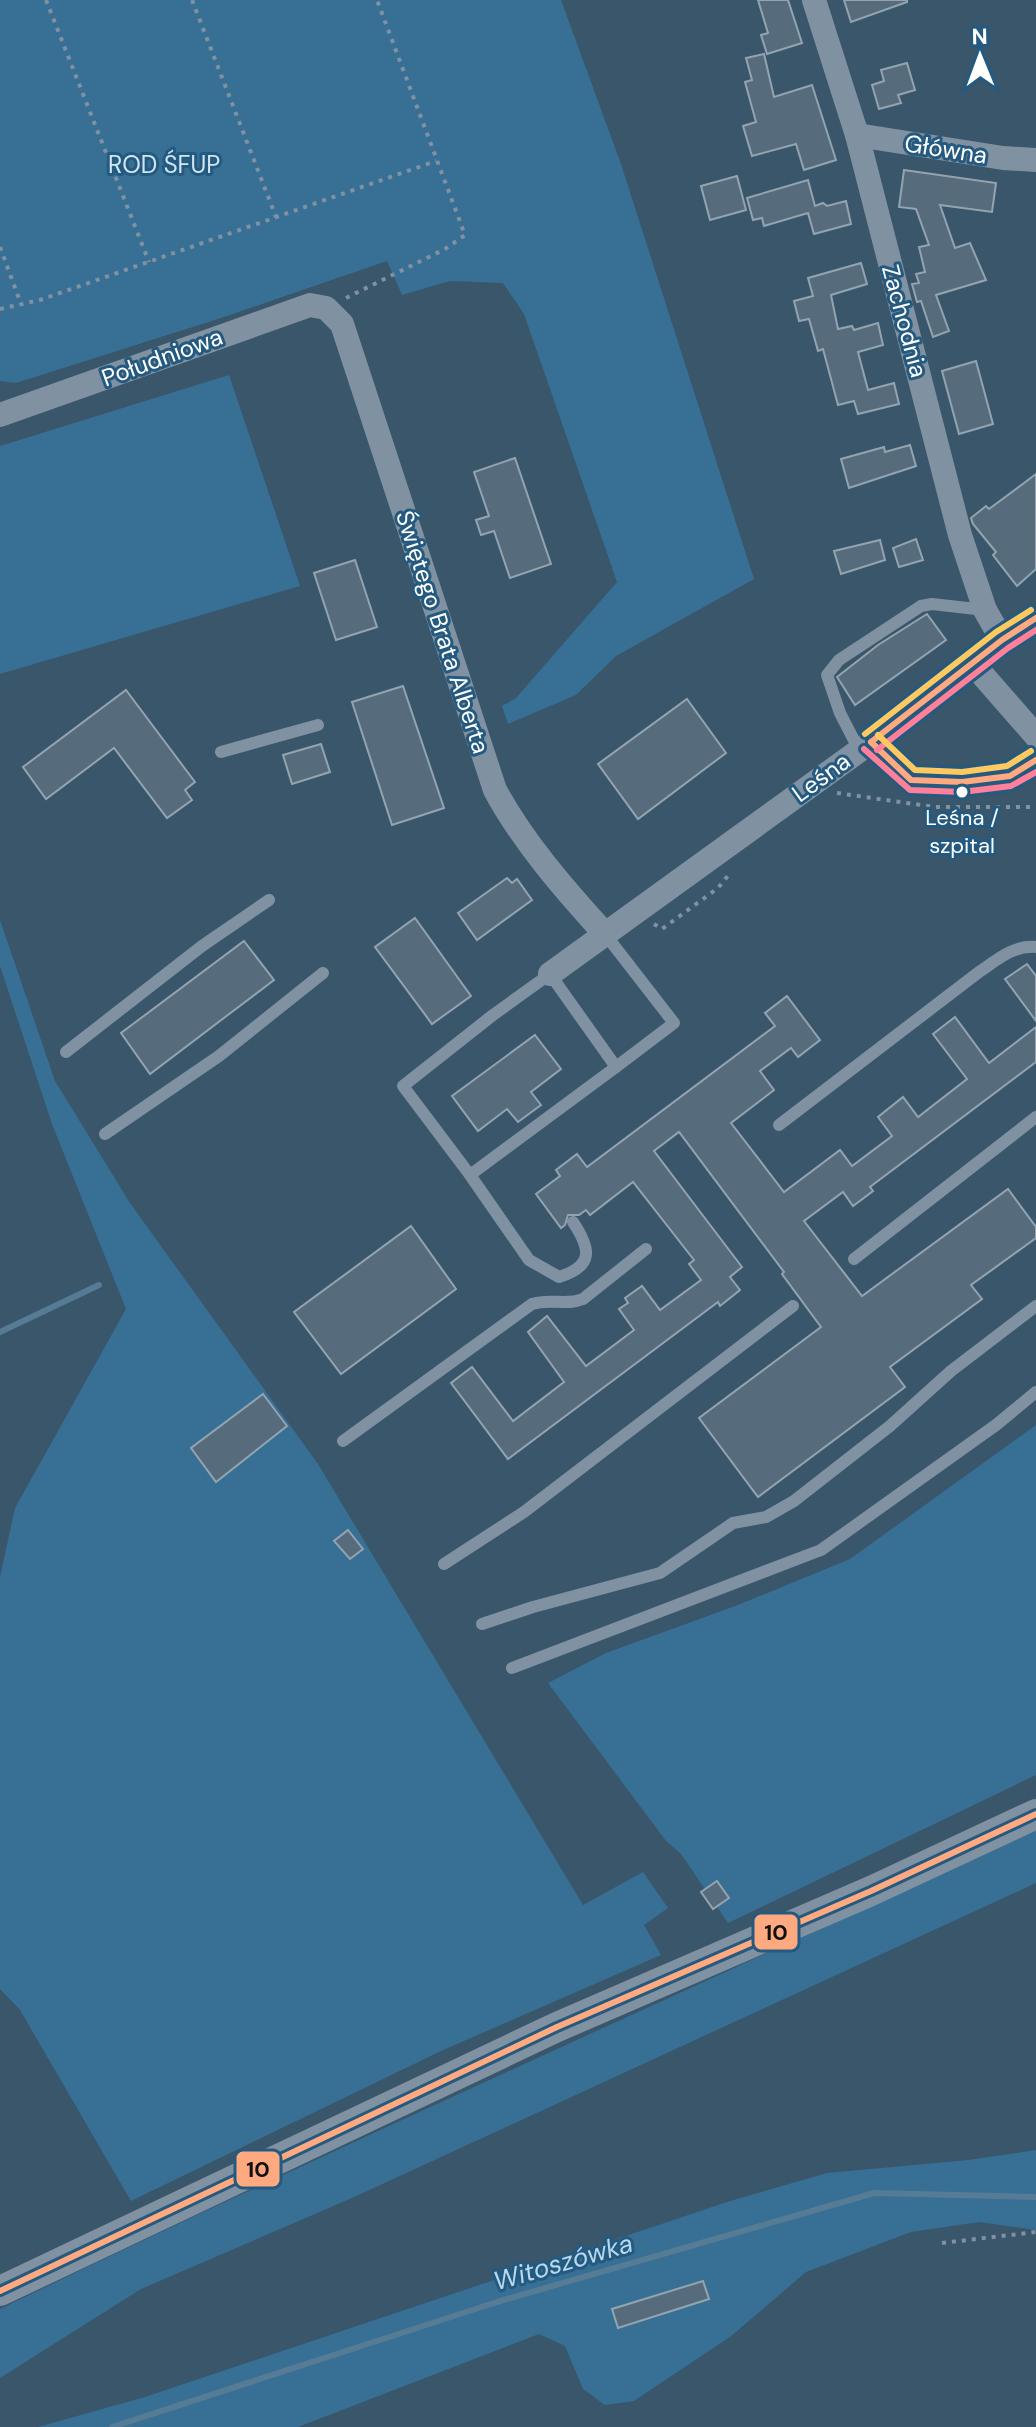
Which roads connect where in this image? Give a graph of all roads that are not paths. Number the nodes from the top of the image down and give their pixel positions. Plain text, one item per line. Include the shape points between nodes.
1 (814, 0) edge
2 (857, 135) junction
3 (1036, 160) edge
4 (326, 308) joint
5 (0, 415) edge
6 (985, 610) junction
7 (1036, 618) edge
8 (1002, 640) junction
9 (973, 664) junction
10 (318, 725) dead end
11 (1036, 736) edge
12 (865, 746) junction
13 (221, 752) dead end
14 (1036, 760) edge
15 (269, 900) dead end
16 (605, 934) junction
17 (1036, 947) edge
18 (323, 973) dead end
19 (550, 974) junction
20 (66, 1052) dead end
21 (616, 1067) junction
22 (1036, 1117) edge
23 (779, 1125) dead end
24 (105, 1134) dead end
25 (470, 1175) junction
26 (573, 1222) dead end
27 (646, 1249) dead end
28 (854, 1259) dead end
29 (793, 1306) dead end
30 (1036, 1306) edge
31 (1036, 1392) edge
32 (343, 1441) dead end
33 (444, 1564) dead end
34 (482, 1624) dead end
35 (512, 1668) dead end
36 (1036, 1814) edge
37 (0, 2291) edge

1 - 2 street, Zachodnia
2 - 3 street, Główna
2 - 6 street, Zachodnia via 960,535
4 - 5 street, Południowa via 310,305
4 - 16 street, Świętego Brata Alberta via 342,324 495,790 568,893
6 - 8 street, Zachodnia
6 - 12 lane via 921,606 839,660 827,675 840,713
7 - 8 street, Leśna
8 - 9 street, Leśna
9 - 11 street
9 - 12 street, Leśna
10 - 13 lane
12 - 14 street via 911,780 962,782 1010,776
12 - 16 street, Leśna
15 - 20 lane
16 - 19 street, Leśna
16 - 21 lane via 674,1023
17 - 23 lane via 1011,950 979,972
18 - 24 lane via 219,1056
19 - 21 lane
19 - 25 lane via 403,1086
21 - 25 lane
22 - 28 lane
25 - 26 lane via 529,1260 559,1277 584,1264 588,1251
27 - 32 lane via 583,1299 532,1304
29 - 33 lane via 524,1512
30 - 34 lane via 776,1512 733,1523 660,1573
31 - 35 lane via 821,1550
36 - 37 street via 557,2027

